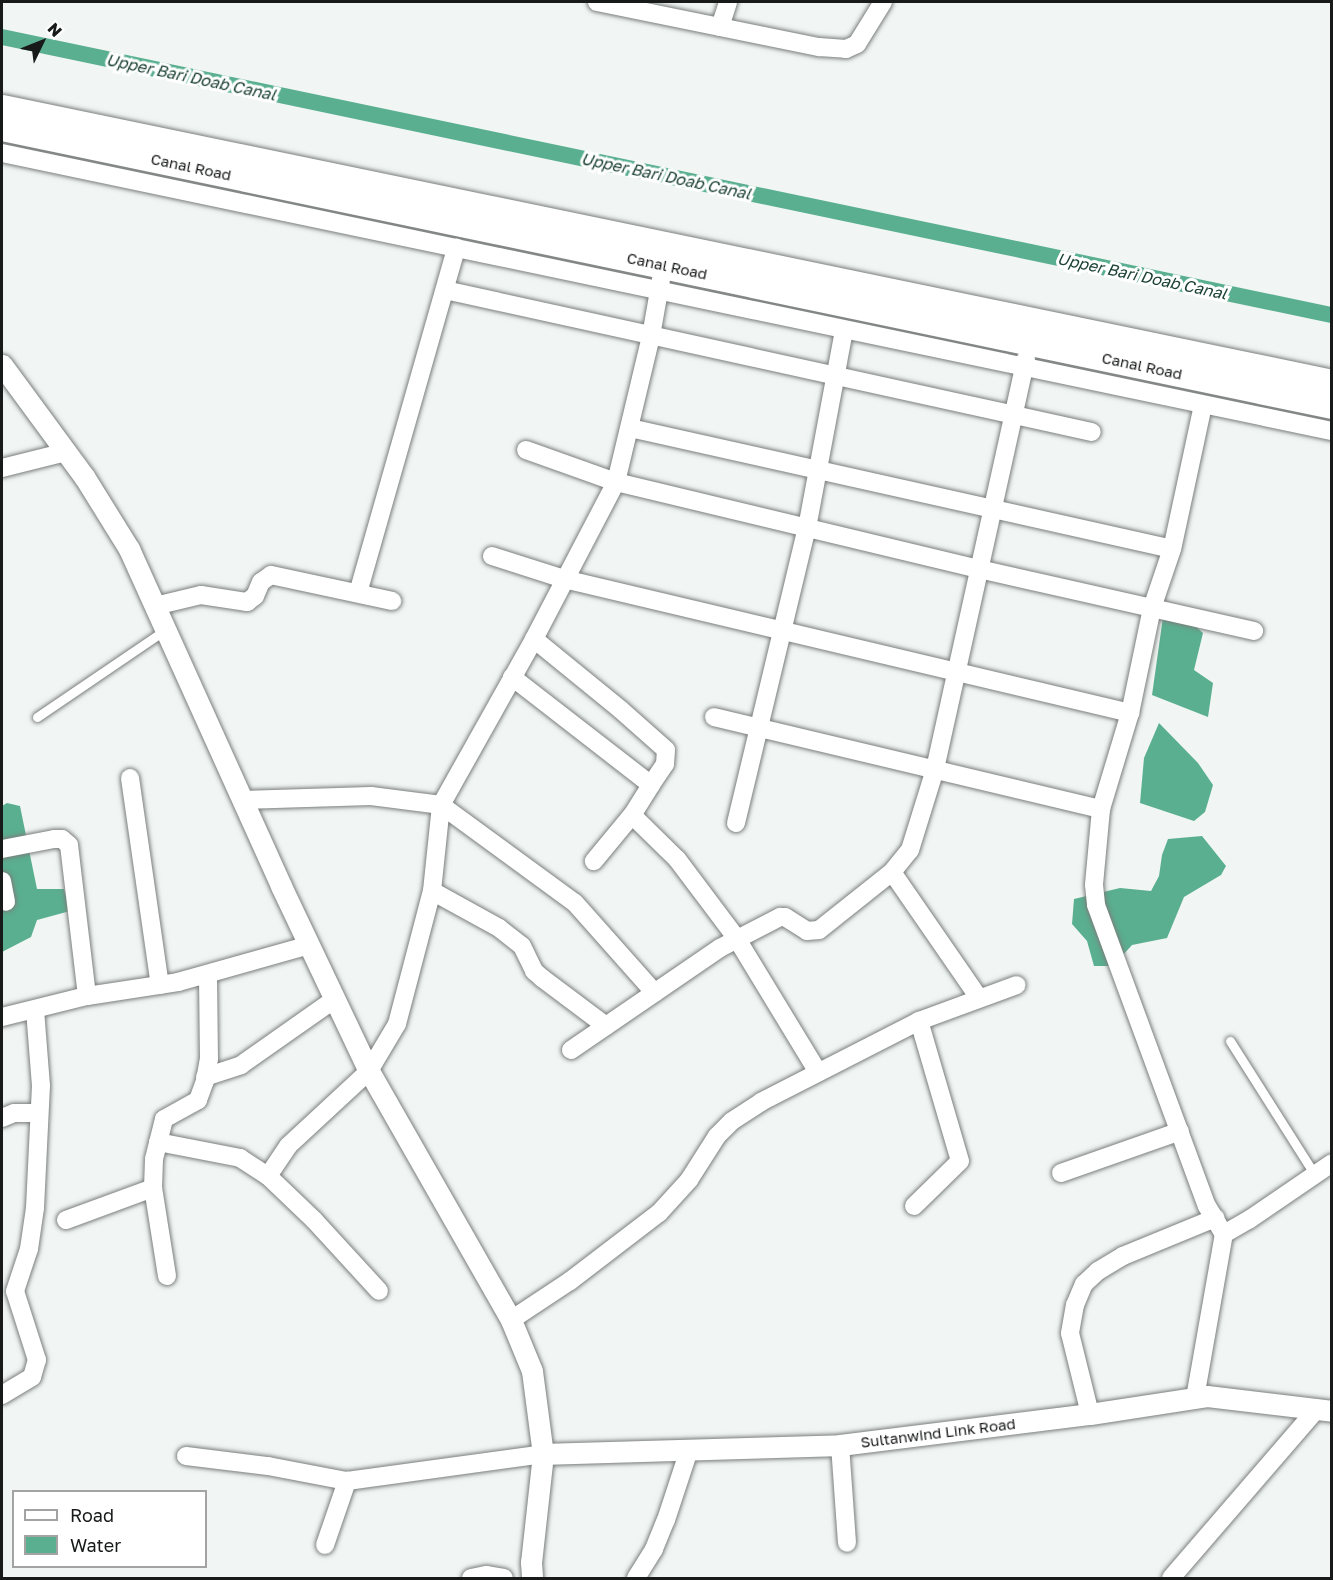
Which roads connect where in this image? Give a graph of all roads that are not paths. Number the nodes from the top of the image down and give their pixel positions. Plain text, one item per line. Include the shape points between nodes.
1 (597, 2) edge
2 (728, 2) edge
3 (883, 2) edge
4 (720, 27) junction
5 (2, 108) edge
6 (2, 128) edge
7 (28, 133) junction
8 (2, 138) edge
9 (2, 153) edge
10 (456, 248) junction
11 (661, 278) junction
12 (444, 290) junction
13 (844, 330) junction
14 (651, 336) junction
15 (1029, 342) junction
16 (2, 365) edge
17 (1024, 368) junction
18 (836, 375) junction
19 (1332, 383) edge
20 (1203, 405) junction
21 (1332, 405) edge
22 (1013, 415) junction
23 (630, 428) junction
24 (1332, 431) edge
25 (1092, 432) dead end
26 (526, 450) dead end
27 (66, 452) junction
28 (2, 468) edge
29 (817, 471) junction
30 (616, 482) junction
31 (992, 510) junction
32 (807, 528) junction
33 (1172, 549) junction
34 (492, 556) dead end
35 (979, 570) junction
36 (564, 579) junction
37 (358, 593) junction
38 (393, 601) dead end
39 (155, 606) junction
40 (1152, 608) junction
41 (165, 630) junction
42 (780, 631) junction
43 (1254, 631) dead end
44 (534, 639) junction
45 (957, 672) junction
46 (512, 677) junction
47 (1130, 713) junction
48 (37, 717) dead end
49 (714, 717) dead end
50 (758, 728) junction
51 (935, 769) junction
52 (130, 778) dead end
53 (651, 785) junction
54 (242, 800) junction
55 (441, 805) junction
56 (1101, 809) junction
57 (632, 815) junction
58 (736, 822) dead end
59 (2, 849) edge
60 (594, 861) dead end
61 (892, 872) junction
62 (2, 881) edge
63 (432, 891) junction
64 (6, 902) dead end
65 (737, 939) junction
66 (310, 945) junction
67 (208, 974) junction
68 (160, 985) junction
69 (1017, 985) dead end
70 (656, 993) junction
71 (87, 996) junction
72 (979, 998) junction
73 (335, 999) junction
74 (35, 1010) junction
75 (2, 1017) edge
76 (919, 1021) junction
77 (606, 1026) junction
78 (1230, 1041) dead end
79 (571, 1050) dead end
80 (369, 1071) junction
81 (818, 1072) junction
82 (205, 1077) junction
83 (39, 1113) junction
84 (2, 1118) edge
85 (1180, 1131) junction
86 (158, 1142) junction
87 (1332, 1163) edge
88 (1061, 1173) dead end
89 (1315, 1175) junction
90 (268, 1176) junction
91 (153, 1188) junction
92 (914, 1206) dead end
93 (66, 1220) dead end
94 (1219, 1226) junction
95 (166, 1276) dead end
96 (379, 1291) dead end
97 (511, 1320) junction
98 (2, 1395) edge
99 (1195, 1398) junction
100 (1324, 1410) edge
101 (1090, 1414) junction
102 (840, 1445) junction
103 (688, 1450) junction
104 (543, 1454) junction
105 (186, 1456) dead end
106 (346, 1480) junction
107 (847, 1543) dead end
108 (325, 1545) dead end
109 (471, 1578) edge
110 (504, 1578) edge
111 (532, 1578) edge
112 (636, 1578) edge
113 (1171, 1578) edge

1 - 4 street
2 - 4 street
3 - 4 street via 857,44 846,49
5 - 19 main road, Canal Road
6 - 7 main road, Canal Road
7 - 8 main road
7 - 11 main road, Canal Road
9 - 10 street
10 - 11 street
10 - 12 street
11 - 13 street
11 - 14 street
11 - 15 main road, Canal Road
12 - 14 street
12 - 37 street
13 - 17 street
13 - 18 street
14 - 18 street
14 - 23 street
15 - 17 street
15 - 21 main road, Canal Road
16 - 27 street
17 - 20 street
17 - 22 street
18 - 22 street
18 - 29 street
20 - 24 street
20 - 33 street
22 - 25 street
22 - 31 street
23 - 29 street
23 - 30 street
26 - 30 street
27 - 28 street
27 - 39 street via 129,549
29 - 31 street
29 - 32 street
30 - 32 street
30 - 36 street
31 - 33 street
31 - 35 street
32 - 35 street
32 - 42 street
33 - 40 street
34 - 36 street
35 - 40 street
35 - 45 street
36 - 42 street
36 - 44 street
37 - 38 street
37 - 39 street via 272,575 261,582 255,596 247,602 201,595
39 - 41 street
40 - 43 street
40 - 47 street
41 - 48 lane
41 - 54 street
42 - 45 street
42 - 50 street
44 - 46 street
44 - 53 street via 663,745 667,757
45 - 47 street
45 - 51 street
46 - 53 street
46 - 55 street
47 - 56 street
49 - 50 street
50 - 51 street
50 - 58 street
51 - 56 street
51 - 61 street via 910,850
52 - 68 street
53 - 57 street
54 - 55 street via 371,796
54 - 66 street
55 - 63 street
55 - 70 street via 575,903
56 - 85 street via 1094,885 1096,906
57 - 60 street
57 - 65 street via 677,859
59 - 71 street via 54,839 69,844
61 - 65 street via 819,930 807,931 780,917
61 - 72 street
62 - 64 street
63 - 77 street via 499,928 522,946 542,978
63 - 80 street via 396,1024
65 - 70 street
65 - 81 street
66 - 67 street
66 - 73 street
67 - 68 street
67 - 82 street via 209,1059
68 - 71 street
69 - 72 street
70 - 77 street
71 - 74 street
72 - 76 street
73 - 80 street
73 - 82 street via 242,1065
74 - 75 street
74 - 83 street via 41,1086
76 - 81 street
76 - 92 street via 960,1161
77 - 79 street
78 - 89 lane
80 - 90 street via 288,1146
80 - 97 street
81 - 97 street via 732,1121 708,1148 674,1199 659,1213
82 - 86 street via 198,1100 164,1119
83 - 84 street via 14,1113
83 - 98 street via 35,1208 29,1250 15,1291 38,1360 32,1377
85 - 88 street
85 - 94 street via 1207,1206
86 - 90 street via 240,1158
86 - 91 street
87 - 89 street
89 - 94 street via 1250,1219
90 - 96 street
91 - 93 street
91 - 95 street
94 - 99 street
94 - 101 street via 1123,1256 1084,1284 1070,1333
97 - 104 street via 532,1371
99 - 100 street, Sultanwind Link Road via 1208,1396
99 - 101 street, Sultanwind Link Road
100 - 113 street
101 - 102 street, Sultanwind Link Road
102 - 103 street, Sultanwind Link Road
102 - 107 street
103 - 104 street, Sultanwind Link Road
103 - 112 street via 666,1520
104 - 106 street
104 - 111 street
105 - 106 street
106 - 108 street
109 - 110 street

